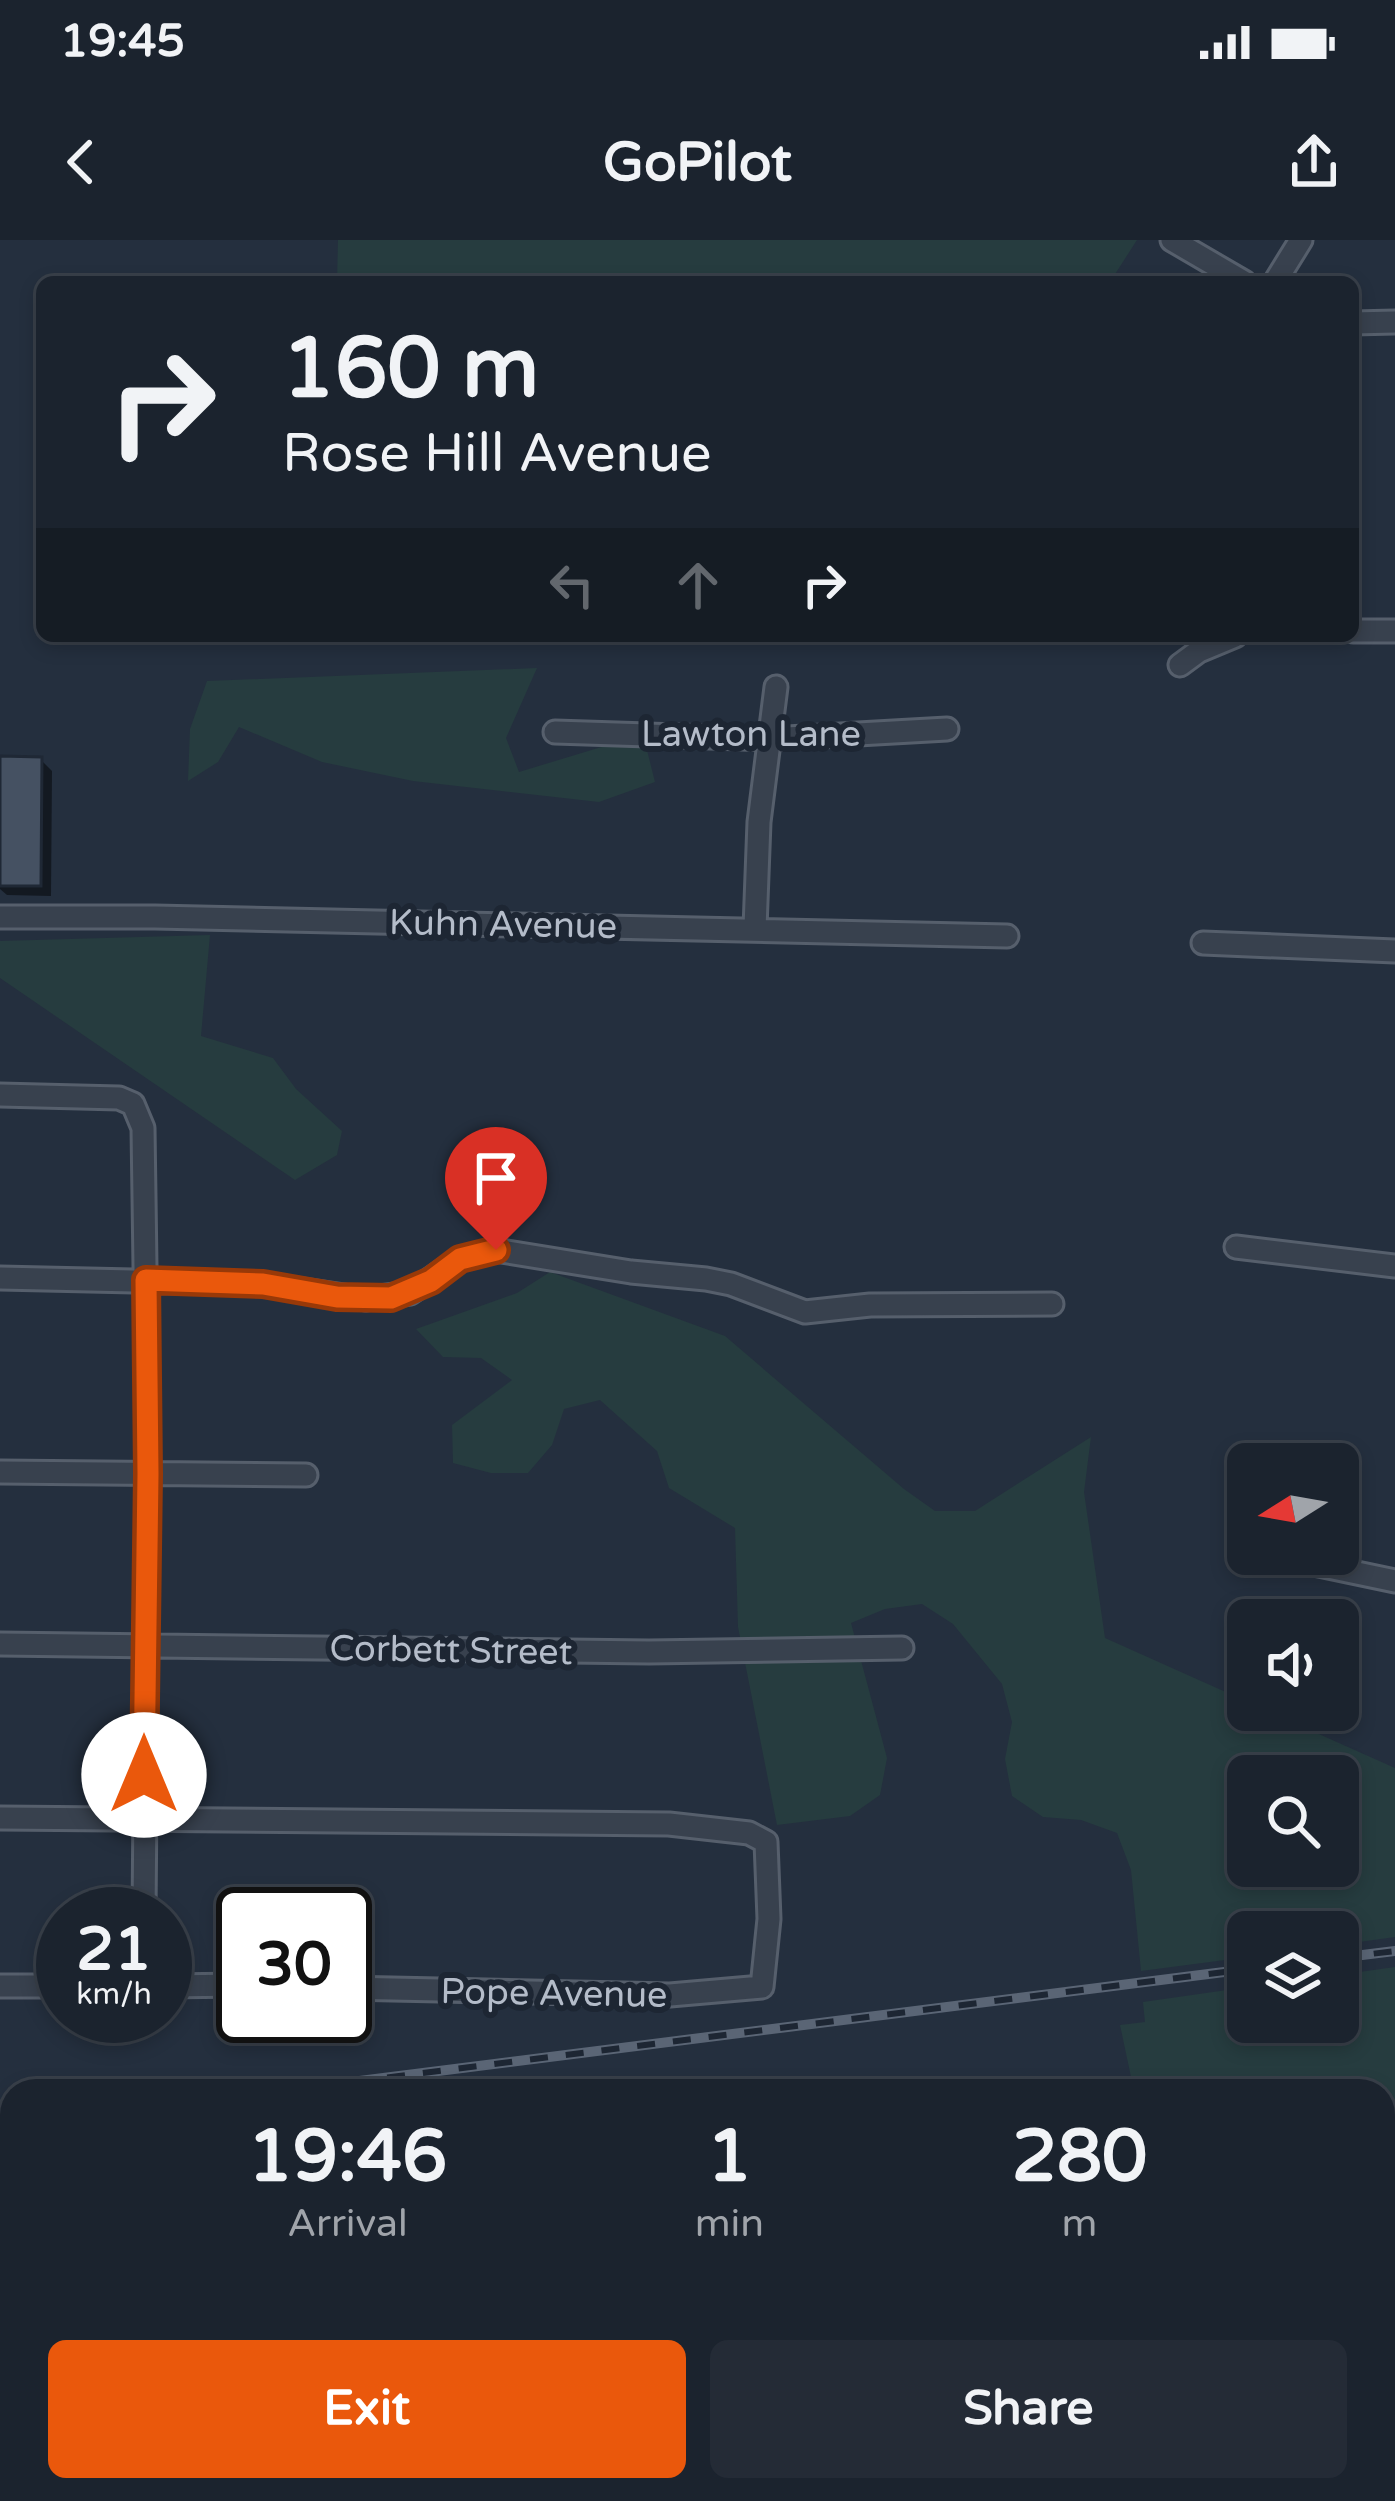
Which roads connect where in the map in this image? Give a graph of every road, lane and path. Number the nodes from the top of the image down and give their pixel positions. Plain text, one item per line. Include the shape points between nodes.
1 (1172, 240) edge
2 (1300, 240) edge
3 (1234, 276) edge
4 (1279, 276) edge
5 (1395, 322) edge
6 (1359, 323) edge
7 (1359, 631) edge
8 (1395, 631) edge
9 (1221, 642) edge
10 (1180, 665) dead end
11 (776, 686) dead end
12 (947, 729) dead end
13 (555, 732) dead end
14 (770, 739) junction
15 (0, 917) edge
16 (755, 928) junction
17 (1007, 936) dead end
18 (1203, 943) dead end
19 (1395, 951) edge
20 (0, 1096) edge
21 (1236, 1247) dead end
22 (1395, 1266) edge
23 (0, 1278) edge
24 (146, 1280) junction
25 (1052, 1304) dead end
26 (0, 1472) edge
27 (148, 1474) junction
28 (306, 1475) dead end
29 (1359, 1573) edge
30 (1395, 1580) edge
31 (0, 1644) edge
32 (145, 1645) junction
33 (902, 1648) dead end
34 (0, 1818) edge
35 (144, 1819) junction
36 (144, 1887) edge
37 (0, 1986) edge
38 (36, 1986) edge
39 (372, 1989) edge

1 - 3 street
2 - 4 street
5 - 6 street
7 - 8 street
9 - 10 street
11 - 14 street
12 - 14 street, Lawton Lane
13 - 14 street, Lawton Lane
14 - 16 street
15 - 16 street, Kuhn Avenue
16 - 17 street, Kuhn Avenue
18 - 19 street
20 - 24 street via 133,1104 143,1128
21 - 22 street
23 - 24 street
24 - 25 street via 391,1298 460,1259 496,1250 731,1284 805,1312
24 - 27 street
26 - 27 street
27 - 28 street
27 - 32 street
29 - 30 street
31 - 32 street, Corbett Street
32 - 33 street, Corbett Street
32 - 35 street
34 - 35 street
35 - 36 street
35 - 39 street, Pope Avenue via 669,1825 766,1842 762,1987 670,1995
37 - 38 street

